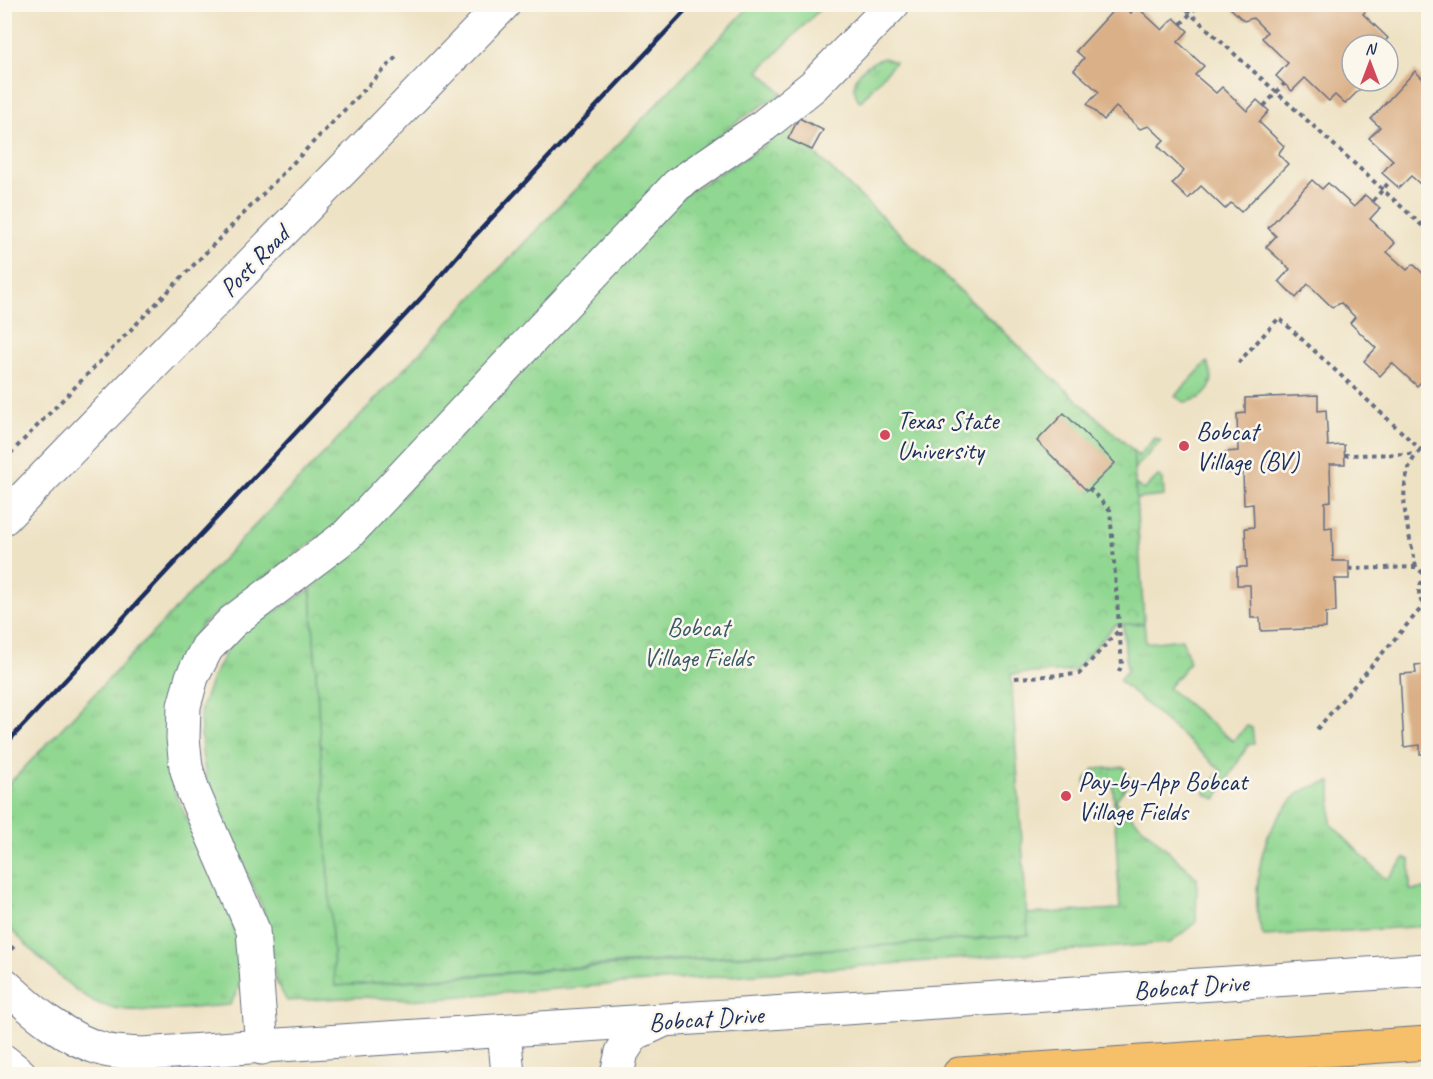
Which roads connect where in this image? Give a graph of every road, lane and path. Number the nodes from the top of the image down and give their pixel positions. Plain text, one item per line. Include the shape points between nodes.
1 (504, 4) edge
2 (893, 4) edge
3 (1180, 4) edge
4 (1199, 4) edge
5 (1190, 14) junction
6 (1181, 24) dead end
7 (398, 55) dead end
8 (1284, 84) dead end
9 (1276, 93) junction
10 (1263, 105) dead end
11 (1390, 181) dead end
12 (1383, 189) junction
13 (1373, 201) dead end
14 (1428, 231) edge
15 (1238, 363) dead end
16 (1428, 442) edge
17 (1421, 450) junction
18 (1416, 454) junction
19 (1344, 455) dead end
20 (4, 460) edge
21 (1089, 488) dead end
22 (4, 518) edge
23 (1416, 567) junction
24 (1349, 569) dead end
25 (1427, 576) edge
26 (1426, 607) edge
27 (1120, 630) junction
28 (1117, 675) dead end
29 (1015, 678) dead end
30 (1317, 729) dead end
31 (4, 940) edge
32 (22, 956) dead end
33 (1428, 970) edge
34 (4, 984) edge
35 (662, 1021) junction
36 (504, 1031) junction
37 (1428, 1042) edge
38 (262, 1048) junction
39 (4, 1061) edge
40 (20, 1074) edge
41 (508, 1074) edge
42 (617, 1074) edge
43 (959, 1074) edge

1 - 22 street, Post Road
2 - 38 street via 813,87 677,185 347,535 232,622 207,648 192,677 184,706 186,767 253,930
3 - 5 path
4 - 5 path
5 - 6 path
5 - 9 path
7 - 20 path
8 - 9 path
9 - 10 path
9 - 12 path
11 - 12 path
12 - 13 path
12 - 14 path
15 - 17 path via 1279,318
16 - 17 path
17 - 18 path
18 - 19 path
18 - 23 path via 1407,474 1404,501 1406,529
21 - 27 path via 1110,510
23 - 24 path
23 - 25 path
25 - 26 path via 1419,594
26 - 30 path
27 - 28 path via 1122,665
27 - 29 path via 1079,674
31 - 32 path
33 - 35 street, Bobcat Drive
34 - 38 street, Bobcat Drive via 56,1028 107,1051 142,1054
35 - 36 street, Bobcat Drive
35 - 42 street via 634,1034 622,1052
36 - 38 street, Bobcat Drive
36 - 41 street
37 - 43 main road
39 - 40 street

